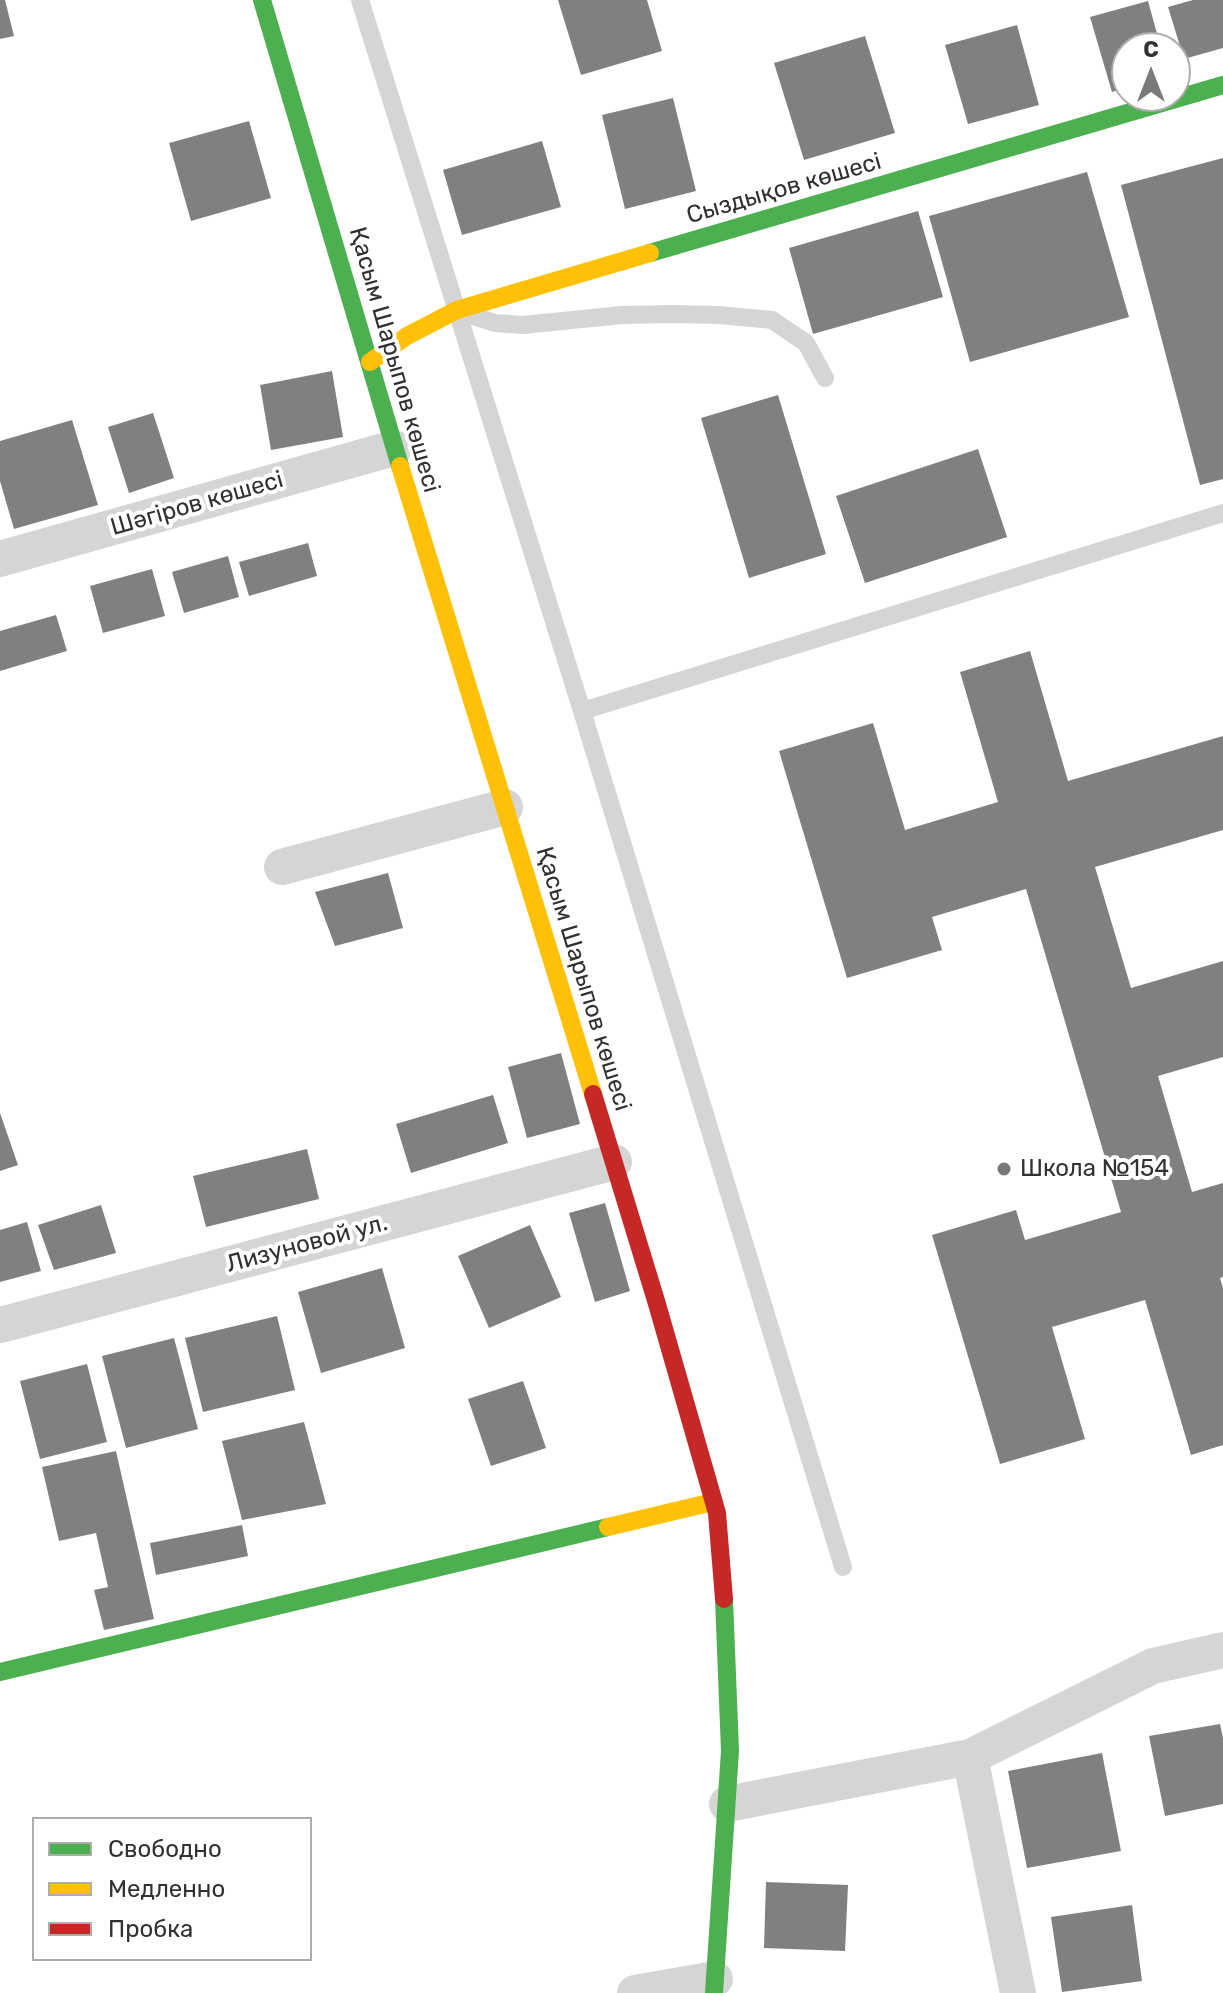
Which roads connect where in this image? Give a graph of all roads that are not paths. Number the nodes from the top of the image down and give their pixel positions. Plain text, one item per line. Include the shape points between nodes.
1 (262, 0) edge
2 (360, 0) edge
3 (1223, 85) edge
4 (457, 310) junction
5 (370, 362) junction
6 (825, 378) dead end
7 (394, 448) junction
8 (1223, 513) edge
9 (0, 559) edge
10 (582, 711) junction
11 (505, 807) junction
12 (282, 867) dead end
13 (614, 1162) junction
14 (0, 1325) edge
15 (713, 1502) junction
16 (843, 1567) dead end
17 (1223, 1650) edge
18 (0, 1672) edge
19 (970, 1757) junction
20 (727, 1804) junction
21 (715, 1986) edge
22 (635, 1993) edge
23 (1018, 1993) edge

1 - 5 street, Қасым Шарыпов көшесі
2 - 4 lane
3 - 4 street, Сыздықов көшесі
4 - 5 street, Сыздықов көшесі
4 - 6 lane via 495,323 523,325 622,315 772,320 806,343
4 - 10 lane
5 - 7 street, Қасым Шарыпов көшесі
7 - 9 street, Шәгіров көшесі
7 - 11 street, Қасым Шарыпов көшесі
8 - 10 lane
10 - 16 lane
11 - 12 street
11 - 13 street, Қасым Шарыпов көшесі
13 - 14 street, Лизуновой ул.
13 - 15 street, Қасым Шарыпов көшесі
15 - 18 street
15 - 20 street, Қасым Шарыпов көшесі via 725,1606
17 - 19 street via 1153,1666
19 - 20 street
19 - 23 street
20 - 21 street, Қасым Шарыпов көшесі
21 - 22 street

